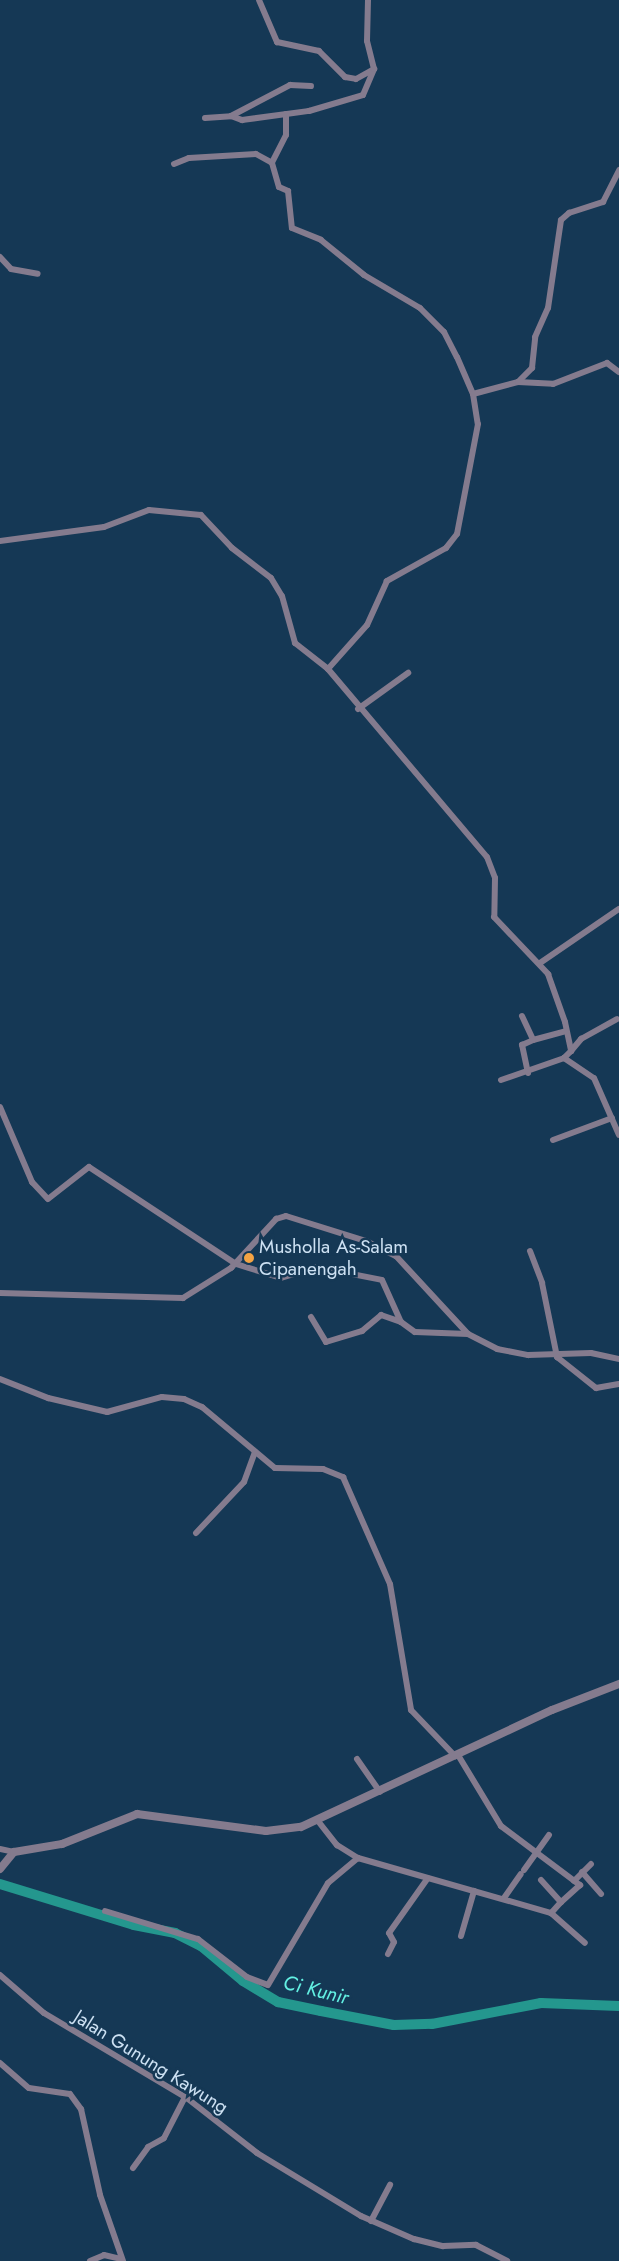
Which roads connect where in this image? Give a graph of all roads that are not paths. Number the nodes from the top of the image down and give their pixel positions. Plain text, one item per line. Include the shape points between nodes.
1 (258, 0) edge
2 (368, 0) edge
3 (374, 69) junction
4 (311, 86) dead end
5 (286, 114) junction
6 (231, 116) junction
7 (205, 118) dead end
8 (272, 163) junction
9 (174, 164) dead end
10 (619, 170) edge
11 (0, 257) edge
12 (38, 274) dead end
13 (619, 372) edge
14 (518, 382) junction
15 (473, 394) junction
16 (0, 541) edge
17 (328, 670) junction
18 (408, 672) dead end
19 (358, 709) junction
20 (619, 908) edge
21 (540, 963) junction
22 (522, 1016) dead end
23 (616, 1019) dead end
24 (566, 1031) junction
25 (533, 1040) junction
26 (571, 1052) junction
27 (564, 1058) junction
28 (528, 1073) junction
29 (501, 1080) dead end
30 (0, 1108) edge
31 (612, 1118) junction
32 (619, 1135) edge
33 (553, 1140) dead end
34 (530, 1251) dead end
35 (234, 1263) junction
36 (0, 1293) edge
37 (311, 1317) dead end
38 (401, 1322) junction
39 (468, 1334) junction
40 (557, 1357) junction
41 (619, 1359) edge
42 (0, 1379) edge
43 (619, 1384) edge
44 (255, 1452) junction
45 (196, 1533) dead end
46 (619, 1684) edge
47 (457, 1755) junction
48 (357, 1759) dead end
49 (380, 1792) junction
50 (318, 1821) junction
51 (549, 1835) dead end
52 (0, 1849) edge
53 (14, 1852) junction
54 (536, 1854) junction
55 (358, 1858) junction
56 (591, 1864) dead end
57 (0, 1869) edge
58 (582, 1872) junction
59 (428, 1878) junction
60 (541, 1880) dead end
61 (574, 1880) junction
62 (474, 1891) junction
63 (601, 1894) dead end
64 (504, 1898) junction
65 (561, 1902) junction
66 (105, 1910) dead end
67 (551, 1913) junction
68 (461, 1936) dead end
69 (585, 1943) dead end
70 (388, 1954) dead end
71 (0, 1975) edge
72 (0, 2063) edge
73 (185, 2097) junction
74 (133, 2168) dead end
75 (390, 2185) dead end
76 (371, 2221) junction
77 (122, 2260) edge
78 (90, 2261) edge
79 (507, 2261) edge

1 - 3 street via 280,44 319,51 345,77 356,78
2 - 3 street via 367,38
3 - 5 street via 359,98
4 - 6 street via 290,85
5 - 6 street via 242,120
5 - 8 street via 286,135
6 - 7 street
8 - 9 street via 256,154 189,158
8 - 15 street via 279,187 288,191 292,228 321,240 364,275 417,304 446,335
10 - 14 street via 603,202 569,213 561,220 548,308 535,337 532,368
11 - 12 street via 10,268
13 - 14 street via 607,363 553,384
14 - 15 street
15 - 17 street via 478,424 457,534 446,548 387,581 367,625
16 - 17 street via 104,526 149,510 201,515 232,548 271,578 282,596 294,643
17 - 19 street
18 - 19 street
19 - 21 street via 396,744 487,857 495,878 494,917
20 - 21 street
21 - 24 street via 548,974
22 - 25 street
23 - 26 street via 580,1039
24 - 25 street
24 - 26 street
25 - 28 street via 522,1046
26 - 27 street
27 - 28 street
27 - 31 street via 594,1078
28 - 29 street
30 - 35 street via 32,1182 45,1197 58,1195 82,1169 90,1167
31 - 32 street
31 - 33 street
34 - 40 street via 542,1283
35 - 36 street via 183,1298
35 - 38 street via 281,1278 316,1267 382,1280
35 - 39 street via 276,1219 298,1219 396,1256
37 - 38 street via 326,1342 362,1331 381,1315
38 - 39 street via 424,1334
39 - 40 street via 497,1349
40 - 41 street via 590,1353
40 - 43 street via 596,1388
42 - 44 street via 48,1398 107,1412 162,1397 184,1400 202,1407
44 - 45 street via 244,1482
44 - 47 street via 280,1470 328,1470 347,1482 390,1584 411,1710
46 - 47 street via 552,1710
47 - 49 street
47 - 54 street via 497,1821
48 - 49 street
49 - 50 street
50 - 53 street via 266,1831 138,1814 62,1844
50 - 55 street via 337,1845
51 - 54 street
52 - 53 street
53 - 57 street
54 - 61 street
54 - 64 street
55 - 59 street
55 - 66 street via 328,1883 268,1985 236,1969 198,1939
56 - 58 street
58 - 61 street
58 - 63 street
59 - 62 street
59 - 70 street via 412,1906 389,1933 394,1942
60 - 65 street
61 - 65 street via 580,1888
62 - 64 street
62 - 68 street
64 - 67 street
65 - 67 street
67 - 69 street
71 - 73 street, Jalan Gunung Kawung via 44,2013
72 - 77 street via 29,2088 70,2094 82,2109 100,2195
73 - 74 street via 164,2138 148,2147
73 - 76 street, Jalan Gunung Kawung via 257,2153
75 - 76 street
76 - 79 street, Jalan Gunung Kawung via 431,2244 476,2245
77 - 78 street via 104,2255

